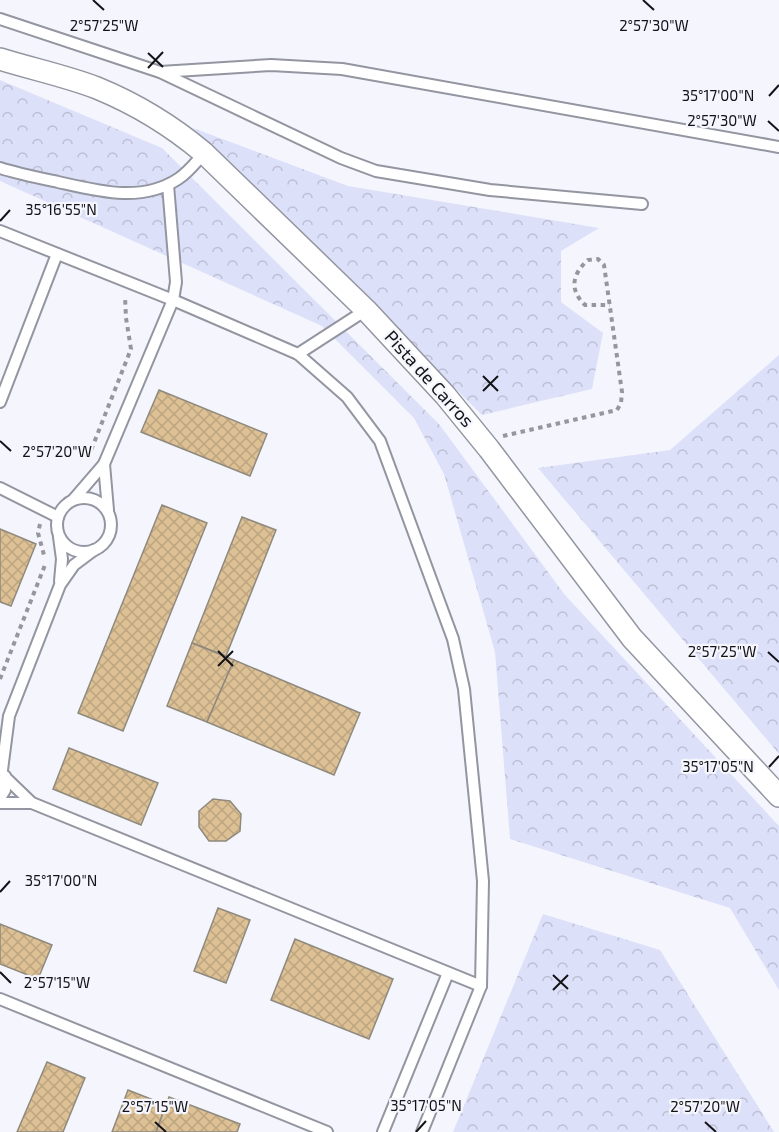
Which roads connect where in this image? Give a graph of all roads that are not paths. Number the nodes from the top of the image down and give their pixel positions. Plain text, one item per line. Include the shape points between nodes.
1 (0, 19) edge
2 (0, 59) edge
3 (160, 72) junction
4 (779, 147) edge
5 (204, 153) junction
6 (0, 168) edge
7 (168, 185) junction
8 (642, 204) dead end
9 (0, 231) edge
10 (57, 254) junction
11 (173, 300) junction
12 (366, 310) junction
13 (298, 354) junction
14 (0, 402) edge
15 (104, 464) junction
16 (0, 488) edge
17 (73, 500) junction
18 (108, 510) junction
19 (58, 517) junction
20 (58, 533) junction
21 (94, 550) junction
22 (60, 585) junction
23 (9, 716) junction
24 (0, 729) edge
25 (3, 772) edge
26 (779, 796) edge
27 (0, 801) edge
28 (32, 803) junction
29 (448, 973) junction
30 (481, 986) junction
31 (0, 999) edge
32 (306, 1128) edge
33 (327, 1132) edge
34 (383, 1132) edge
35 (422, 1132) edge

1 - 3 lane
2 - 5 street, Pista de Carros via 106,92 155,117
3 - 4 lane via 271,64 342,69
3 - 8 lane via 376,171 490,190
5 - 7 lane
5 - 12 street, Pista de Carros
6 - 7 lane via 123,194
7 - 11 lane via 176,282
9 - 10 lane
10 - 11 lane
10 - 14 lane
11 - 13 lane
11 - 15 lane
12 - 13 lane
12 - 26 street, Pista de Carros via 446,394 632,638
13 - 30 lane via 347,397 380,441 453,639 464,690 483,880
15 - 17 lane
15 - 18 lane
16 - 19 lane
17 - 18 lane via 88,498
17 - 19 lane
18 - 21 lane via 108,538
19 - 20 lane
20 - 21 lane via 68,547 85,552
20 - 22 lane
21 - 22 lane via 74,565
22 - 23 lane
23 - 24 lane
23 - 25 lane
25 - 27 lane via 5,790
25 - 28 lane
27 - 28 lane
28 - 29 lane
29 - 30 lane
29 - 34 lane
30 - 35 lane
31 - 32 lane
32 - 33 lane

